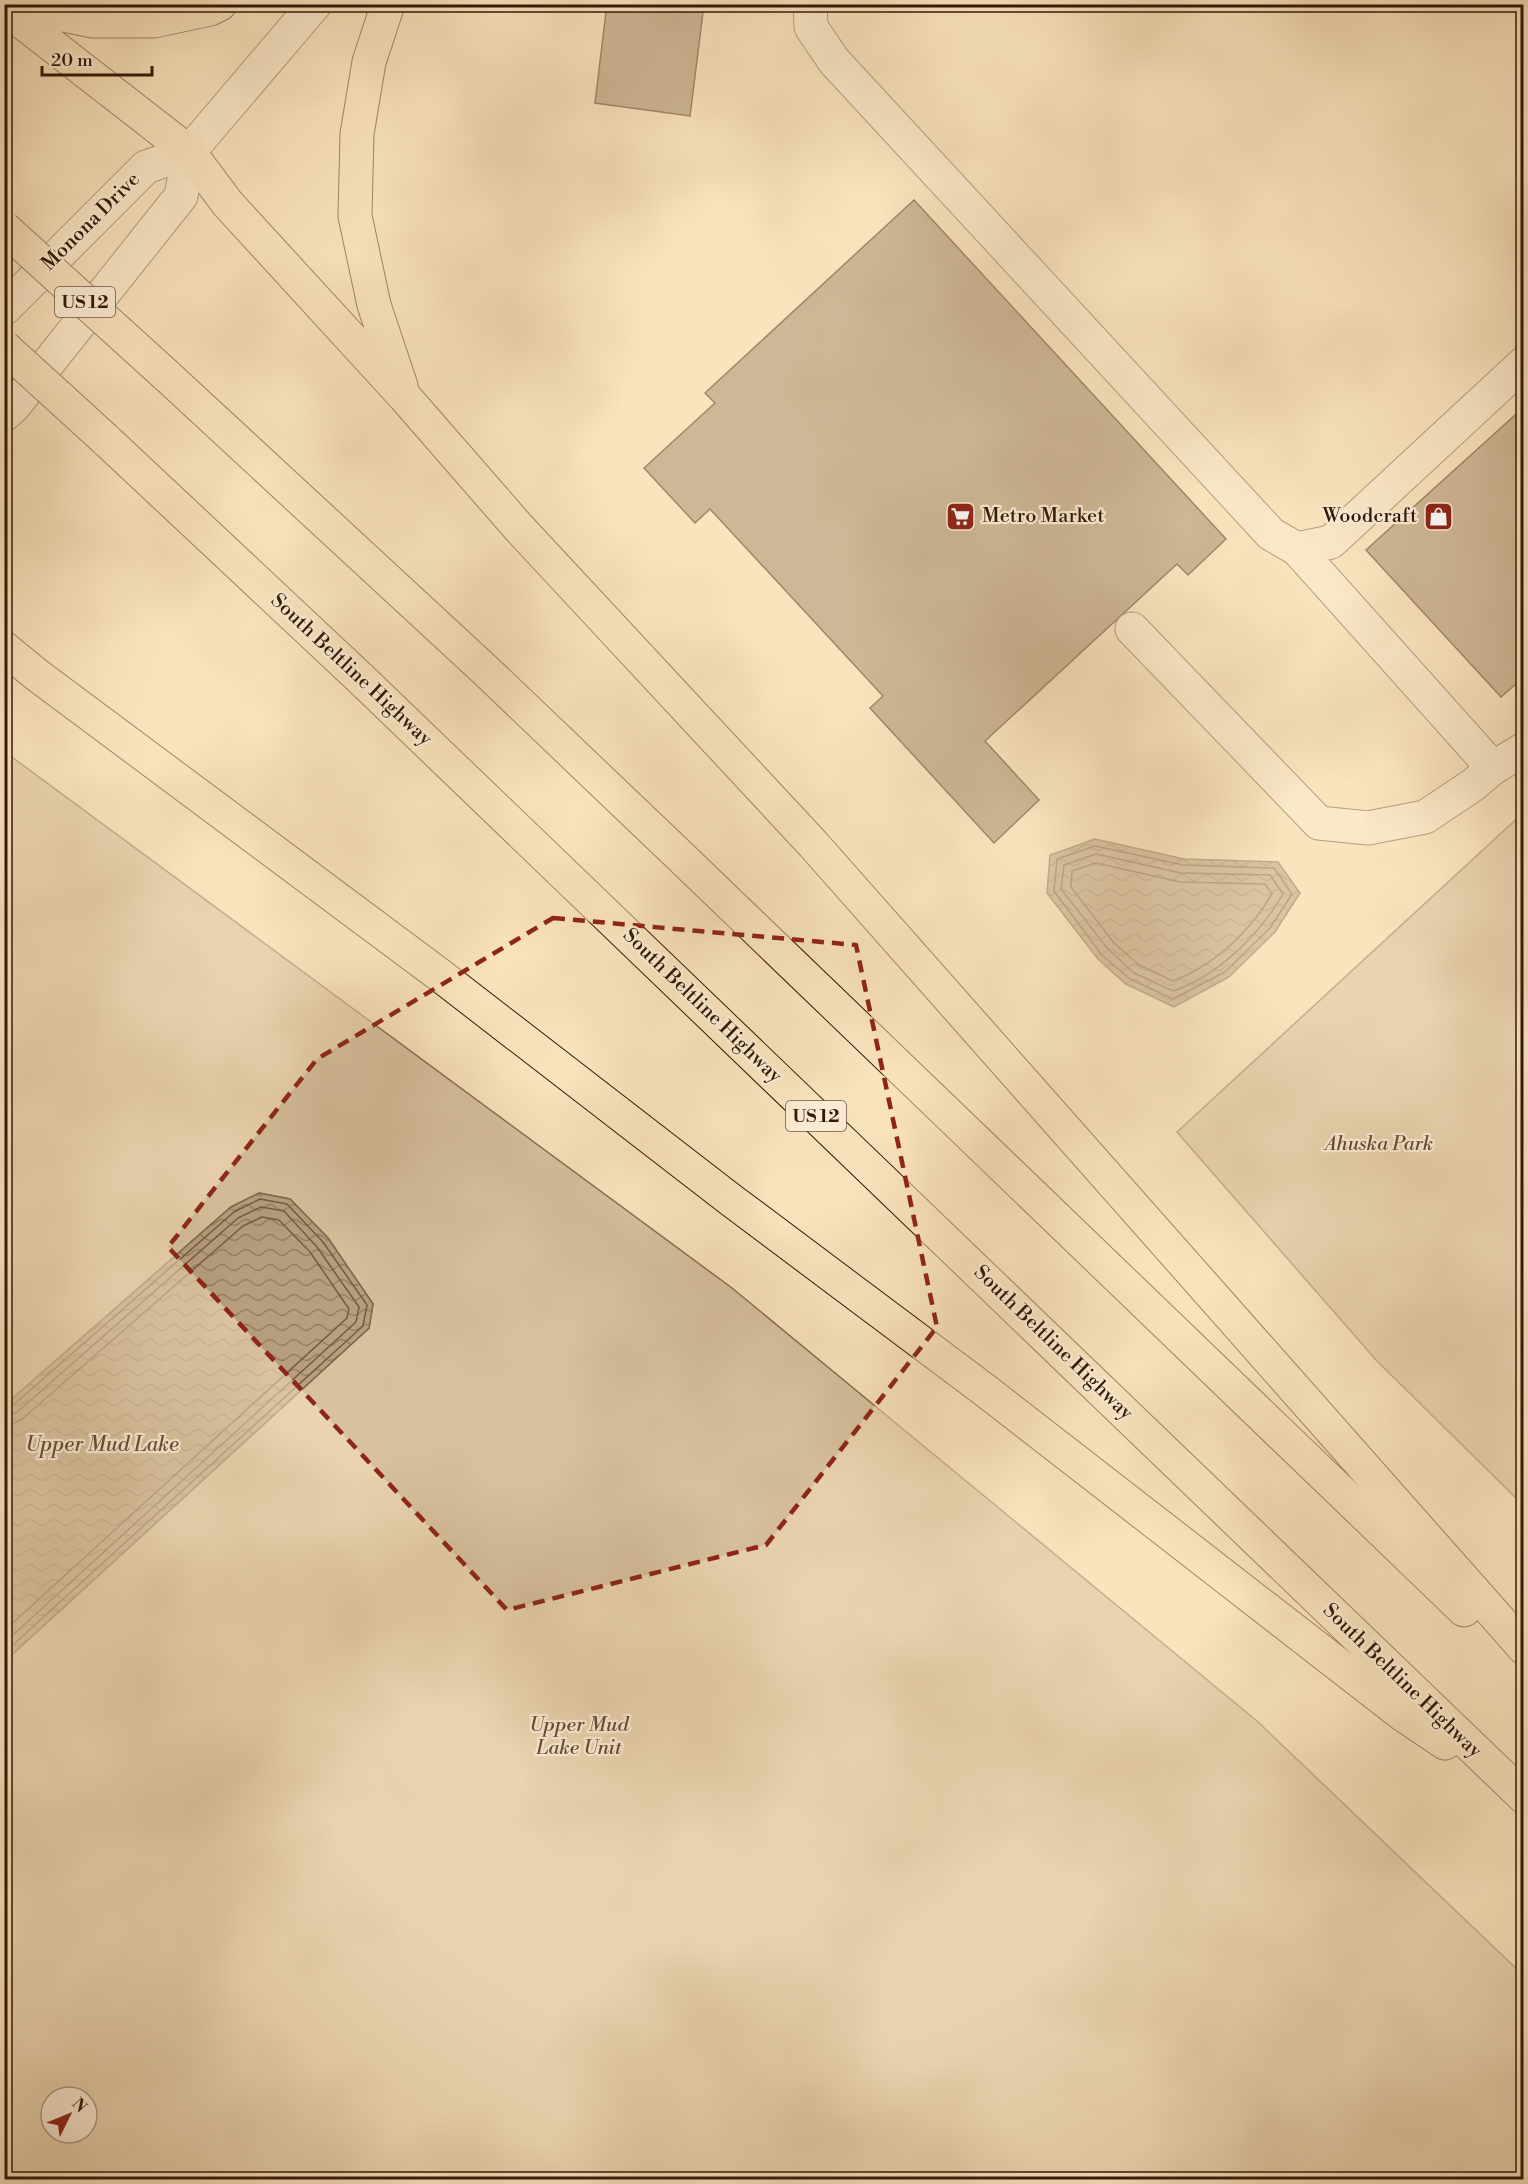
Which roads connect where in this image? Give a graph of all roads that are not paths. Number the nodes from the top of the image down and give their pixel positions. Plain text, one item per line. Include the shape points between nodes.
1 (9, 4) edge
2 (220, 4) edge
3 (315, 4) edge
4 (388, 4) edge
5 (810, 4) edge
6 (4, 8) edge
7 (189, 152) junction
8 (4, 228) edge
9 (4, 309) edge
10 (4, 347) edge
11 (1524, 363) edge
12 (404, 396) junction
13 (4, 415) edge
14 (1297, 549) junction
15 (1132, 629) dead end
16 (4, 648) edge
17 (1524, 749) edge
18 (1493, 768) junction
19 (1524, 1648) edge
20 (1524, 1668) edge
21 (1524, 1797) edge

1 - 2 highway via 93,21 154,21
3 - 7 street
4 - 12 highway via 369,62 357,134 356,216 374,305
5 - 14 street via 812,27 834,61 1271,534
6 - 7 highway
7 - 9 street, Monona Drive via 146,167
7 - 12 highway via 228,204
7 - 13 street via 181,196
8 - 20 highway, US 12, bridge via 484,669
10 - 21 highway, South Beltline Highway / US 12, bridge via 384,701
11 - 14 street via 1331,542
12 - 19 highway via 519,528 813,844
14 - 18 street
15 - 18 street via 1319,823 1368,828 1425,817
16 - 21 highway via 986,1391 1402,1714
17 - 18 street

